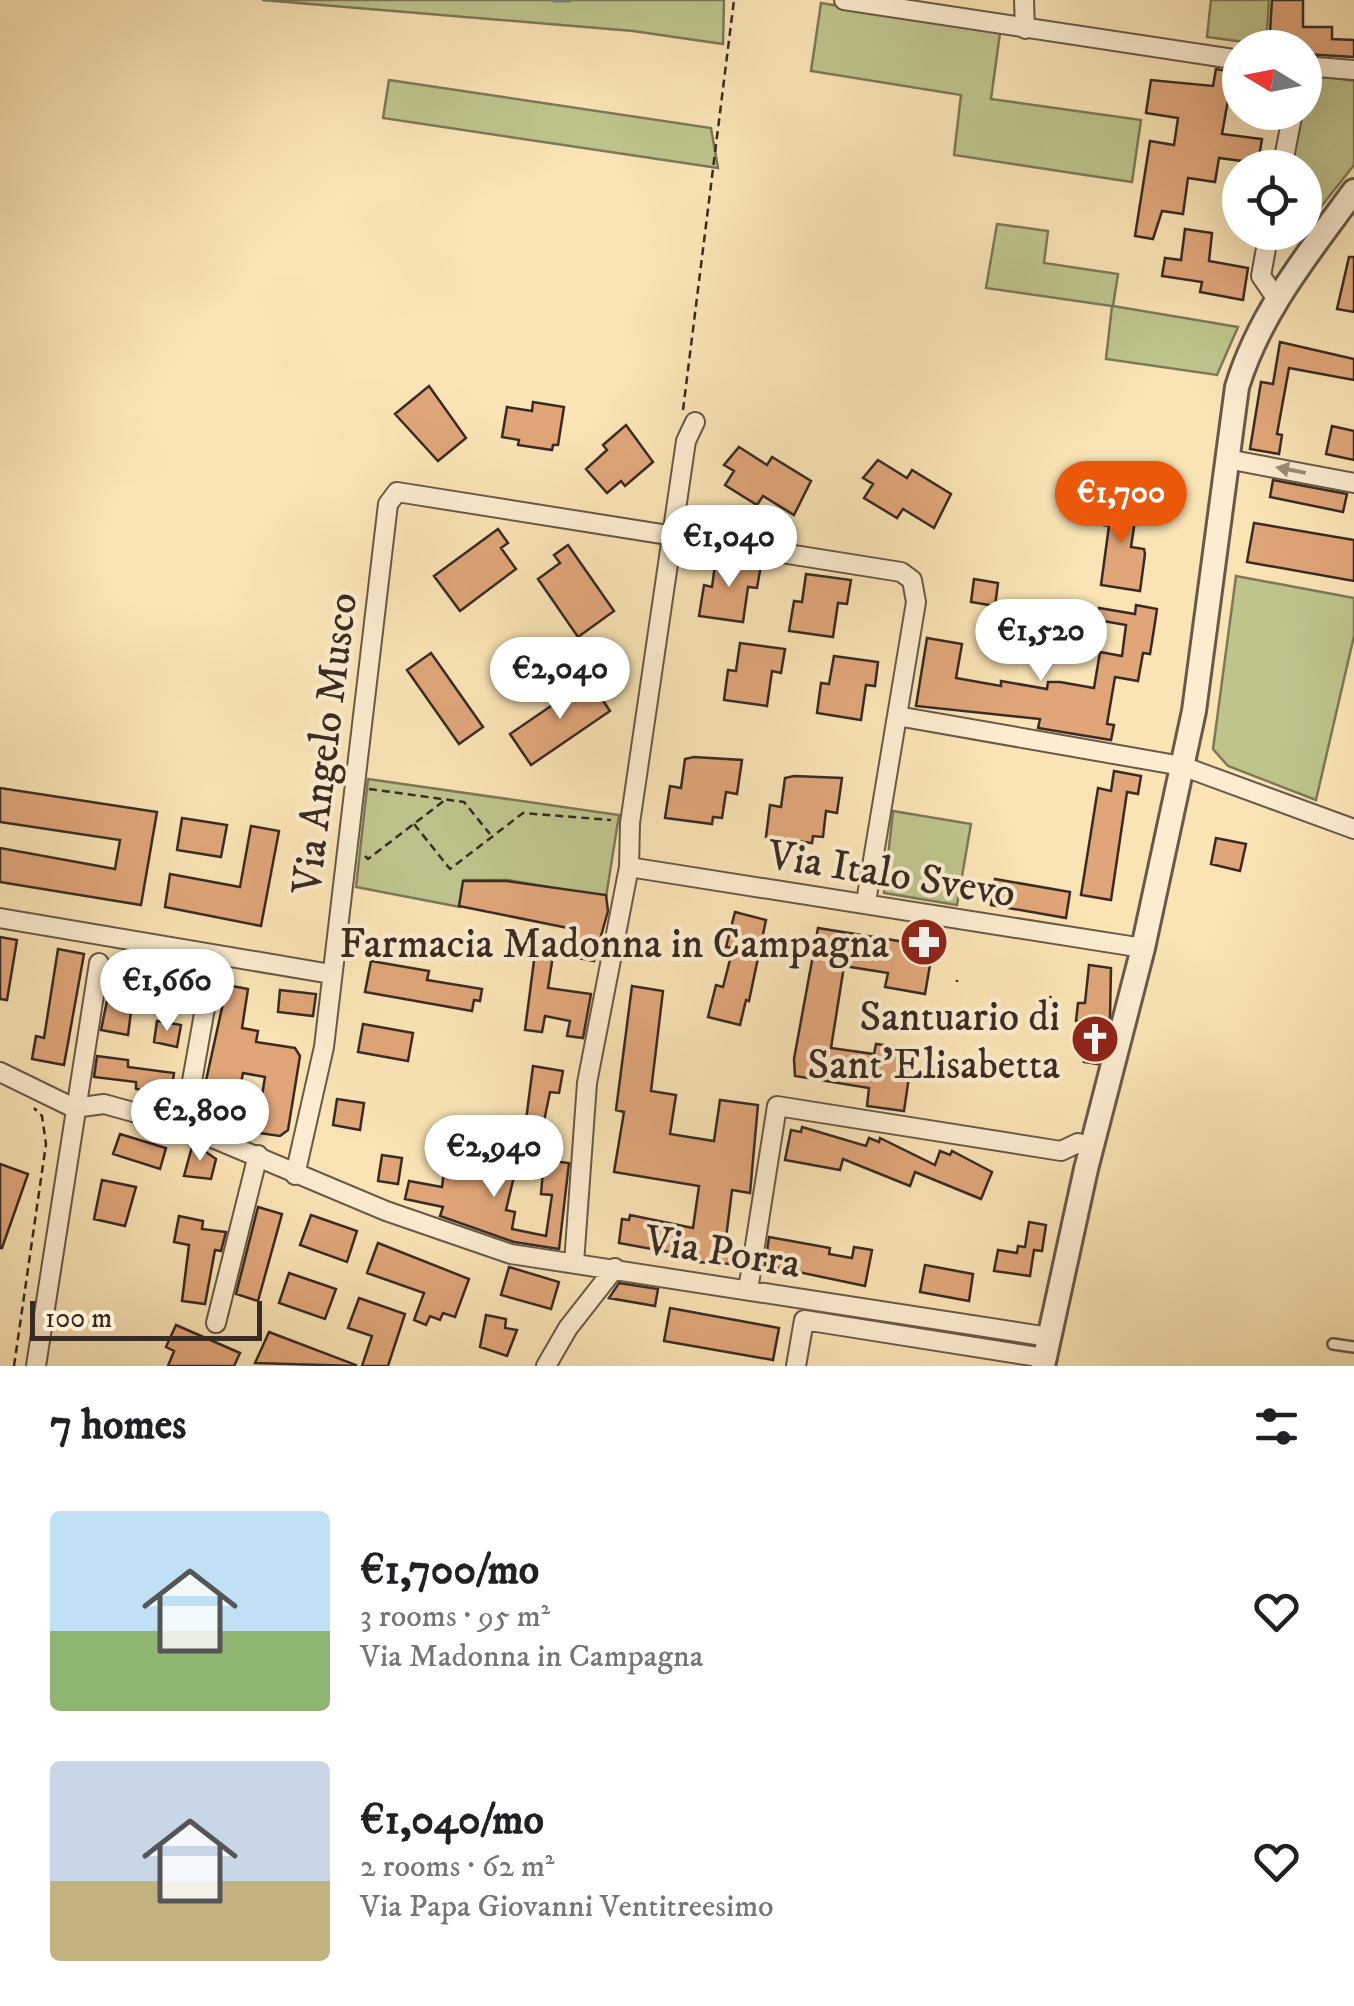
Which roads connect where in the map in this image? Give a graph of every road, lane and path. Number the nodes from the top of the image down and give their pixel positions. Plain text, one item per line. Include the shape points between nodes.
1 (734, 0) edge
2 (844, 0) edge
3 (1024, 0) edge
4 (1025, 28) junction
5 (1222, 57) edge
6 (1322, 67) edge
7 (1354, 70) edge
8 (1354, 191) edge
9 (1266, 250) edge
10 (1276, 298) junction
11 (695, 422) joint
12 (1227, 459) junction
13 (1354, 483) edge
14 (671, 532) junction
15 (897, 716) junction
16 (1182, 766) junction
17 (353, 786) junction
18 (446, 799) junction
19 (630, 823) junction
20 (414, 824) junction
21 (1354, 829) edge
22 (491, 835) junction
23 (346, 841) junction
24 (630, 867) junction
25 (866, 902) junction
26 (0, 918) edge
27 (1143, 948) junction
28 (100, 963) dead end
29 (331, 974) junction
30 (210, 980) dead end
31 (0, 1072) edge
32 (32, 1106) dead end
33 (74, 1108) junction
34 (1100, 1117) junction
35 (184, 1126) junction
36 (1058, 1150) junction
37 (258, 1155) junction
38 (1089, 1159) junction
39 (295, 1175) junction
40 (574, 1263) junction
41 (615, 1268) junction
42 (748, 1290) junction
43 (216, 1323) dead end
44 (1332, 1344) dead end
45 (1354, 1347) edge
46 (1045, 1354) edge
47 (14, 1366) edge
48 (36, 1366) edge
49 (546, 1366) edge
50 (796, 1366) edge

1 - 11 path via 682,419
2 - 4 street
3 - 4 street
4 - 5 street
6 - 7 street
8 - 10 street
9 - 10 street via 1261,276
10 - 12 street via 1241,376
11 - 14 street
13 -> 12 street
12 - 16 street via 1202,668
14 - 15 street via 907,575 916,602
14 - 17 street, Via Angelo Musco via 402,491 391,497
14 - 19 street
15 - 16 street
15 - 25 street
16 - 21 street
16 - 27 street
17 - 18 path
17 - 23 street, Via Angelo Musco
18 - 20 path
18 - 22 path via 464,802
19 - 22 path via 534,811
19 - 24 street
20 - 22 path via 450,869
20 - 23 path via 368,860
23 - 29 street, Via Angelo Musco
24 - 25 street, Via Italo Svevo
24 - 40 street via 594,1035
25 - 27 street, Via Italo Svevo
26 - 29 street
27 - 34 street
28 - 33 street
29 - 39 street, Via Angelo Musco via 324,1047
30 - 35 street
31 - 33 street, Via Porra
32 - 47 path via 42,1116 46,1144
33 - 35 street, Via Porra via 104,1104
33 - 48 street
34 - 36 street
34 - 38 street
35 - 37 street, Via Porra
36 - 38 street via 1078,1143
36 - 42 street via 777,1106
37 - 39 street, Via Porra
37 - 43 street
38 - 46 street
39 - 40 street, Via Porra via 464,1240
40 - 41 street, Via Porra
41 - 42 street, Via Porra
41 - 49 street
42 - 46 street, Via Porra
44 - 45 lane
46 - 50 street via 804,1320

